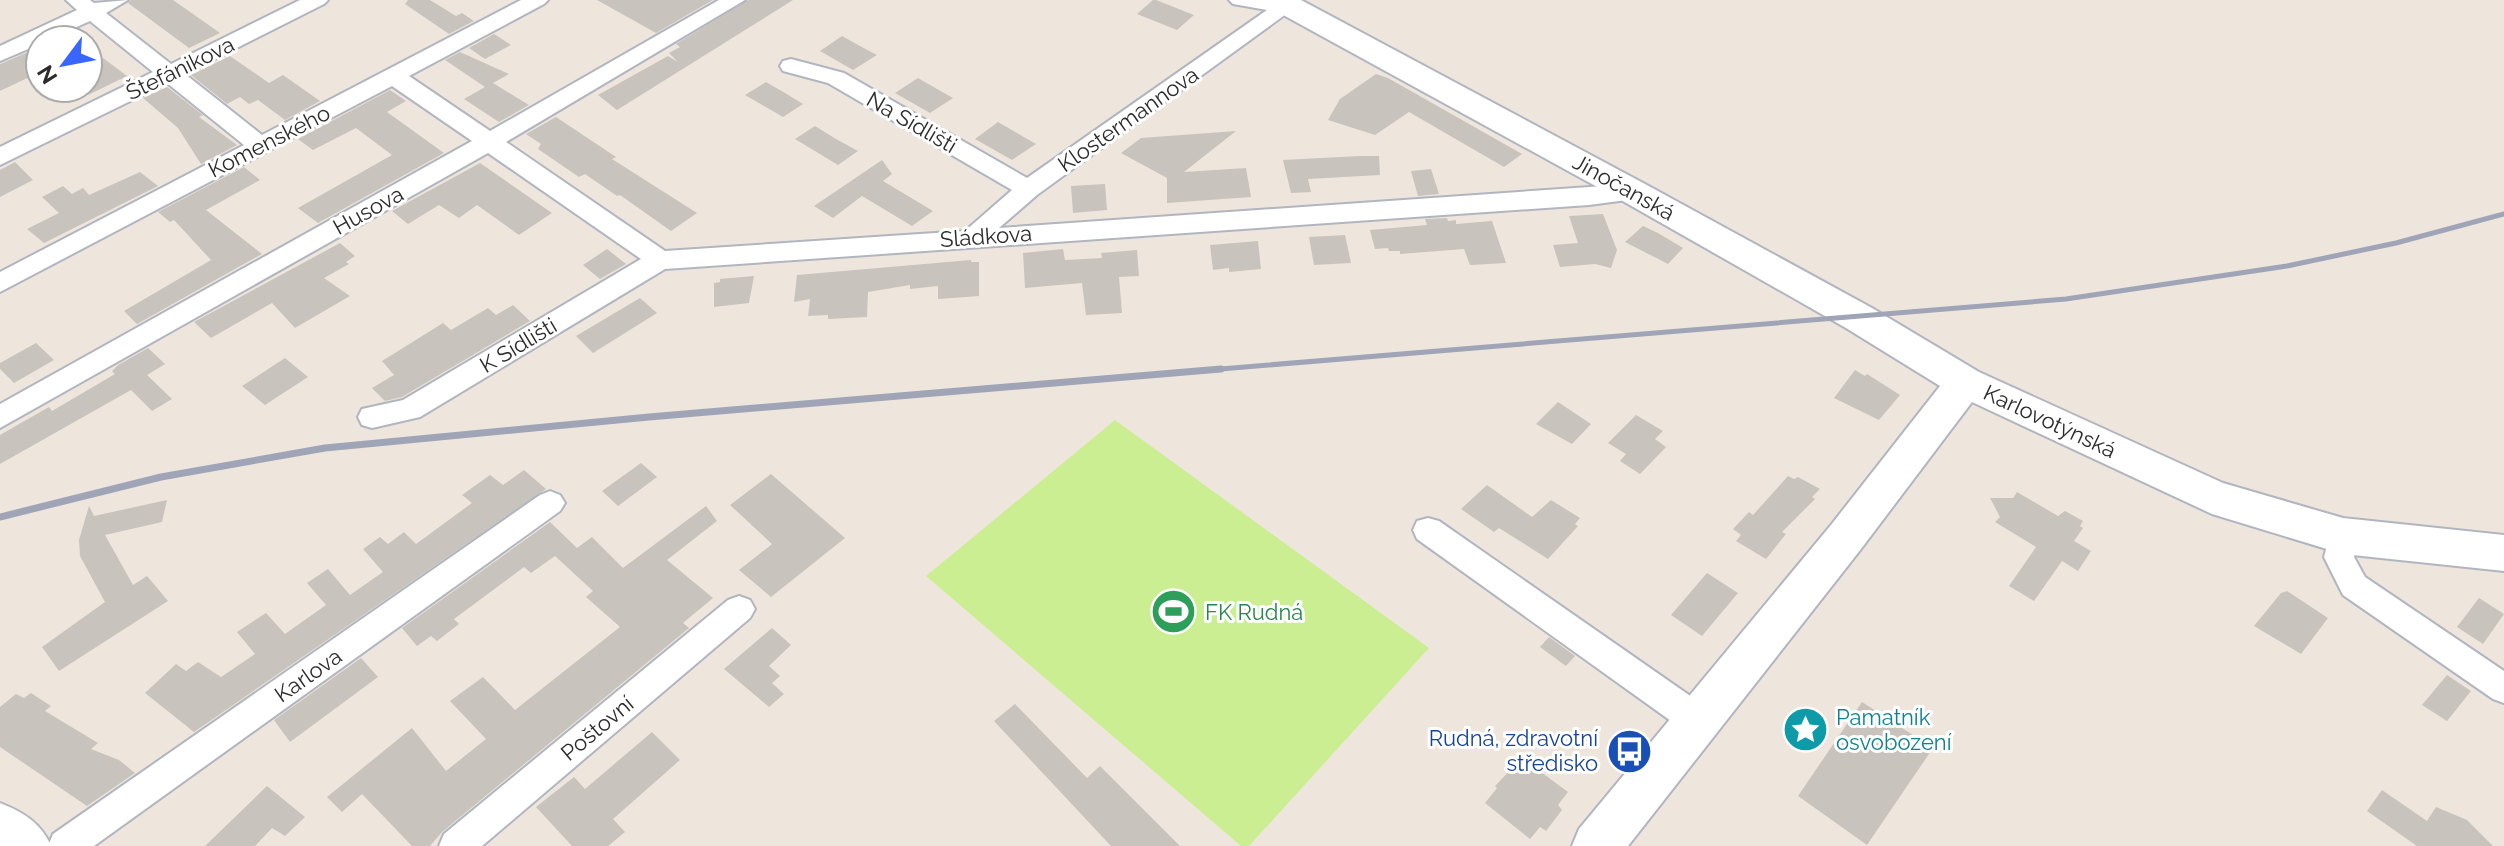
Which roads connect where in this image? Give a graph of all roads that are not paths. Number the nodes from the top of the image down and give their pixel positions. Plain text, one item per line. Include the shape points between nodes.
1 (117, 0) edge
2 (317, 0) edge
3 (537, 0) edge
4 (734, 0) edge
5 (1240, 0) edge
6 (1282, 3) edge
7 (85, 6) edge
8 (0, 54) edge
9 (791, 66) dead end
10 (168, 74) junction
11 (395, 77) junction
12 (489, 142) junction
13 (259, 145) junction
14 (0, 157) edge
15 (1028, 189) junction
16 (1633, 192) junction
17 (974, 237) junction
18 (660, 260) junction
19 (0, 283) edge
20 (1965, 382) junction
21 (0, 417) edge
22 (372, 417) dead end
23 (550, 503) dead end
24 (1428, 530) dead end
25 (2343, 536) junction
26 (2504, 553) edge
27 (739, 609) dead end
28 (2504, 689) edge
29 (1697, 720) junction
30 (0, 827) edge
31 (26, 846) edge
32 (65, 846) edge
33 (456, 846) edge
34 (1597, 846) edge

1 - 7 street
2 - 10 street, Štefánikova
3 - 11 street, Komenského
4 - 12 street, Husova
5 - 6 street
6 - 15 street, Klostermannova
6 - 16 street, Jinočanská
7 - 8 street
7 - 10 street
9 - 15 street, Na Sídlišti via 836,78
10 - 13 street
10 - 14 street, Štefánikova
11 - 12 street
11 - 13 street, Komenského
12 - 18 street
12 - 21 street, Husova
13 - 19 street, Komenského
15 - 17 street, Klostermannova
16 - 17 street, Sládkova
16 - 20 street, Jinočanská
17 - 18 street, Sládkova
18 - 22 street, K Sídlišti via 410,409
20 - 25 street, Karlovotýnská via 2212,497
20 - 29 street, Karlovotýnská
23 - 32 street, Karlova
24 - 29 street
25 - 26 street, Karlovotýnská
25 - 28 street via 2339,557 2354,586
27 - 33 street, Poštovní
29 - 34 street, Karlovotýnská
30 - 31 street

